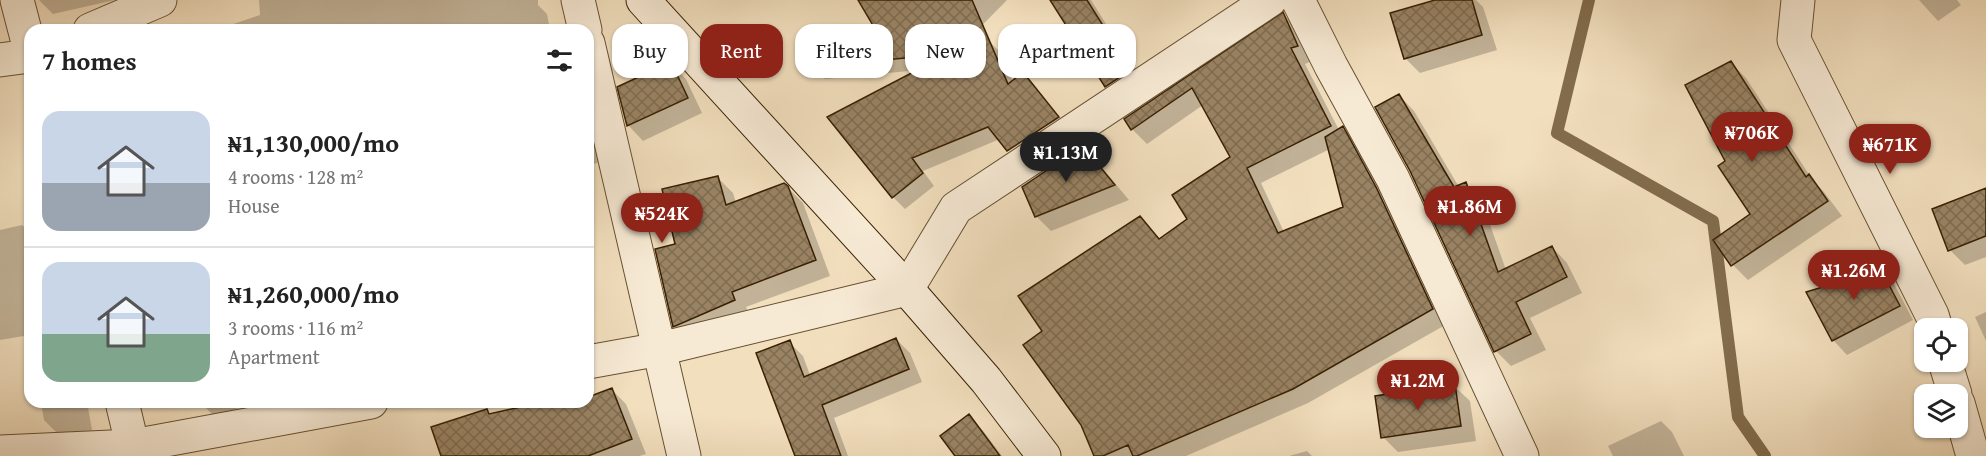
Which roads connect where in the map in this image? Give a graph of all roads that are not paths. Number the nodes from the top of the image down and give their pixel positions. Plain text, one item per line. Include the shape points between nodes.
1 (17, 0) edge
2 (160, 0) edge
3 (578, 0) edge
4 (643, 0) edge
5 (1270, 0) edge
6 (1298, 0) edge
7 (1798, 0) edge
8 (104, 24) edge
9 (584, 24) edge
10 (24, 27) edge
11 (24, 57) edge
12 (0, 60) edge
13 (594, 68) edge
14 (907, 289) junction
15 (1933, 318) edge
16 (660, 349) junction
17 (594, 361) edge
18 (123, 408) edge
19 (342, 408) edge
20 (1968, 438) edge
21 (134, 451) edge
22 (0, 452) edge
23 (684, 456) edge
24 (1044, 456) edge
25 (1522, 456) edge
26 (1973, 456) edge

1 - 10 street
2 - 8 street
3 - 9 street
4 - 14 street
5 - 14 street via 956,208
6 - 25 street via 1393,179
7 - 15 street via 1794,40
11 - 12 street
13 - 16 street
14 - 16 street
14 - 24 street via 986,380
16 - 17 street
16 - 23 street
18 - 21 street
19 - 21 street
20 - 26 street
21 - 22 street

